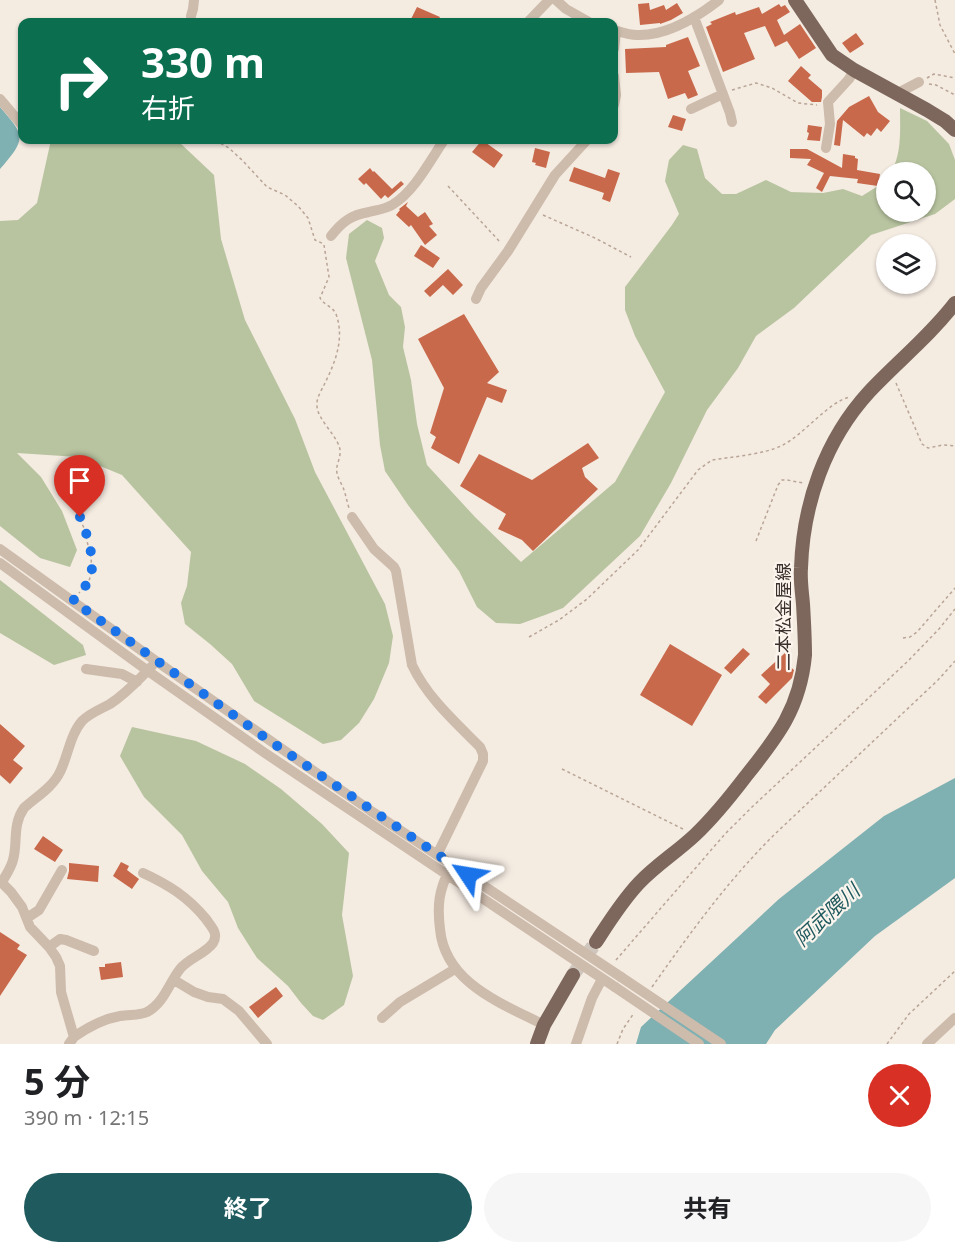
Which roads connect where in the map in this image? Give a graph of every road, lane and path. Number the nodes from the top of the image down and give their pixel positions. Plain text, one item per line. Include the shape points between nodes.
1 (194, 0) edge
2 (549, 0) edge
3 (556, 0) edge
4 (719, 0) edge
5 (795, 0) edge
6 (935, 0) edge
7 (191, 16) dead end
8 (694, 17) junction
9 (532, 18) edge
10 (583, 18) edge
11 (618, 32) edge
12 (955, 54) edge
13 (854, 70) junction
14 (955, 78) edge
15 (919, 82) junction
16 (897, 93) junction
17 (723, 94) junction
18 (955, 95) edge
19 (0, 99) edge
20 (827, 105) junction
21 (691, 109) dead end
22 (18, 120) edge
23 (732, 122) dead end
24 (955, 130) edge
25 (222, 144) edge
26 (441, 144) edge
27 (583, 144) edge
28 (826, 148) dead end
29 (448, 186) dead end
30 (533, 210) junction
31 (328, 240) junction
32 (508, 251) junction
33 (631, 257) dead end
34 (476, 299) dead end
35 (955, 303) edge
36 (894, 366) junction
37 (862, 399) junction
38 (955, 446) edge
39 (61, 482) dead end
40 (815, 486) junction
41 (352, 518) joint
42 (756, 541) dead end
43 (0, 549) edge
44 (0, 563) edge
45 (955, 588) edge
46 (73, 601) junction
47 (955, 609) edge
48 (529, 637) dead end
49 (903, 638) dead end
50 (156, 661) junction
51 (955, 661) edge
52 (86, 669) dead end
53 (147, 670) junction
54 (137, 682) junction
55 (562, 769) dead end
56 (695, 835) junction
57 (437, 855) junction
58 (449, 869) junction
59 (62, 870) dead end
60 (143, 873) dead end
61 (1, 881) edge
62 (27, 918) junction
63 (596, 942) tunnel mouth
64 (49, 947) junction
65 (94, 951) dead end
66 (455, 969) junction
67 (610, 969) junction
68 (955, 971) edge
69 (573, 975) tunnel mouth
70 (602, 979) junction
71 (174, 980) junction
72 (647, 994) dead end
73 (635, 1012) dead end
74 (382, 1018) dead end
75 (955, 1018) edge
76 (544, 1025) junction
77 (72, 1041) edge
78 (267, 1044) edge
79 (537, 1044) edge
80 (576, 1044) edge
81 (617, 1044) edge
82 (699, 1044) edge
83 (720, 1044) edge
84 (886, 1044) edge
85 (927, 1044) edge

1 - 7 street
2 - 9 street
3 - 10 street
4 - 8 street
5 - 13 main road via 832,55
6 - 12 path via 940,25
8 - 11 street via 657,34 635,36
8 - 17 street
13 - 16 main road
13 - 20 street
14 - 15 path via 934,74
15 - 16 street
15 - 18 path
16 - 24 main road
17 - 20 path via 756,83 798,103
17 - 21 street
17 - 23 street
19 - 22 street
20 - 28 street via 830,124
25 - 31 path via 267,188 298,206 308,218 315,240
26 - 31 street via 400,198 385,208 345,220
27 - 30 street via 555,176
29 - 32 path
30 - 32 street
30 - 33 path
31 - 41 path via 328,277 320,298 335,312 340,338 316,406 339,444 336,471
32 - 34 street
35 - 36 main road, 二本松金屋線
36 - 37 main road, 二本松金屋線
36 - 38 path via 896,382 922,444 928,448
37 - 40 main road, 二本松金屋線 via 828,452
37 - 48 path via 844,398 783,445 705,464 638,550 587,599
39 - 46 path via 84,528 91,558 89,581
40 - 42 path via 782,480
40 - 56 main road, 二本松金屋線 via 808,507 801,569 806,655 798,695 767,750
41 - 57 street via 396,571 412,665 418,679 483,754
43 - 46 street
44 - 53 street
45 - 49 path via 917,632
46 - 50 street
47 - 67 path via 908,661 732,827
50 - 53 street
50 - 57 street
51 - 72 path via 750,859
52 - 54 street via 122,674
53 - 54 street
53 - 58 street via 265,753
54 - 61 street via 79,726 59,774 20,813 13,862
55 - 56 path
56 - 63 main road, 二本松金屋線 via 639,883
57 - 58 street
58 - 66 street via 439,898 438,917 440,936
58 - 67 street
58 - 70 street
59 - 62 street via 39,910
60 - 71 street via 194,905 215,931 213,943 181,968
61 - 62 street
62 - 64 street via 30,927
64 - 65 street via 60,939
64 - 77 street via 60,966 61,992 71,1021
66 - 74 street via 400,1002
66 - 76 street via 493,999
67 - 83 street, bridge
68 - 84 path via 909,1014
69 - 76 main road
70 - 80 street
70 - 82 street, bridge
71 - 77 street via 144,1014 102,1020
71 - 78 street via 194,992 223,999 239,1011
73 - 81 path
75 - 85 street
76 - 79 main road

